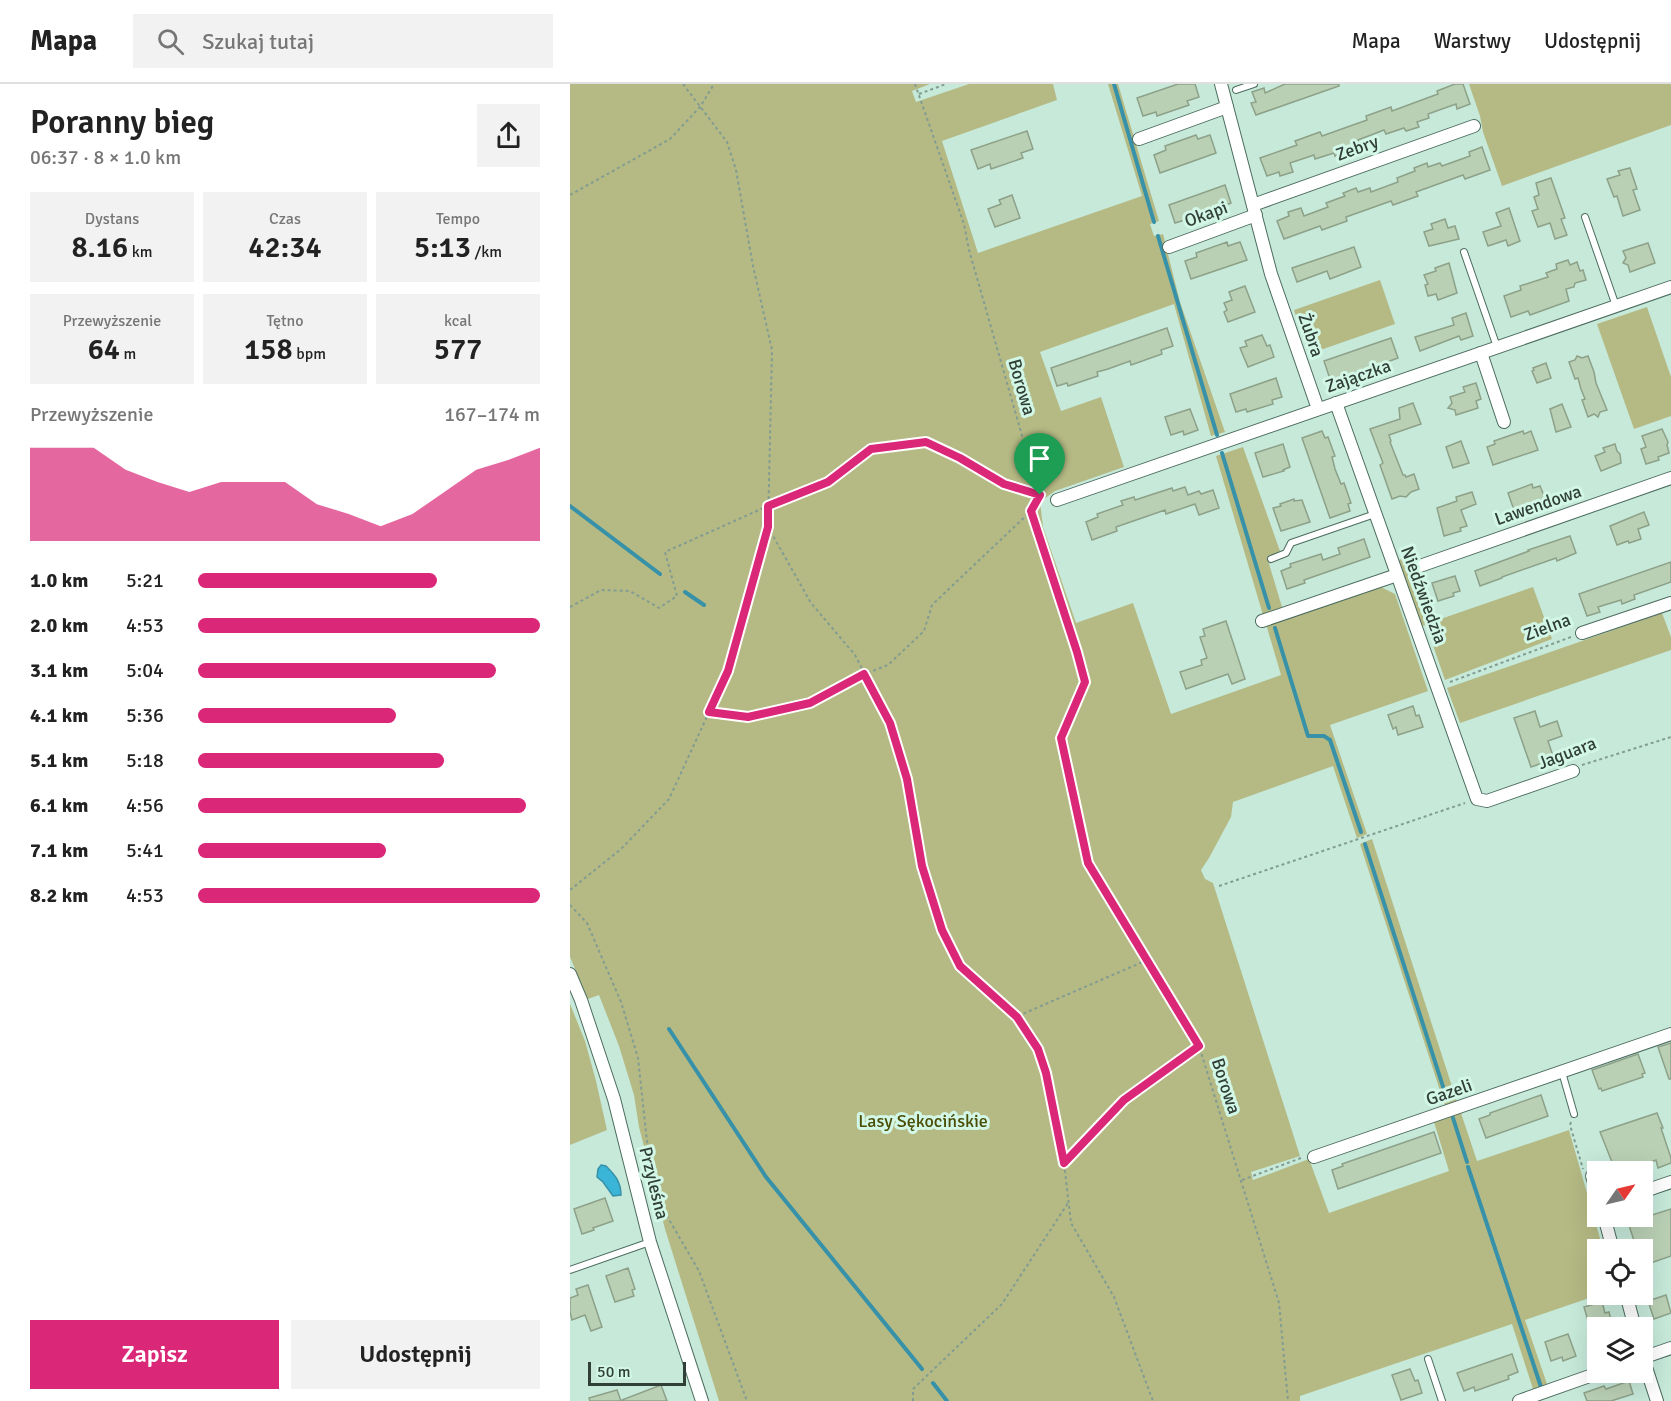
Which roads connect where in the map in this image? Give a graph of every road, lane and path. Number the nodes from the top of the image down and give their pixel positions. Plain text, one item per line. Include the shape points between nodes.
1 (683, 84) edge
2 (714, 84) edge
3 (915, 84) edge
4 (946, 84) edge
5 (1221, 84) edge
6 (1254, 84) edge
7 (1236, 90) dead end
8 (919, 94) junction
9 (700, 107) junction
10 (1227, 107) junction
11 (1474, 126) dead end
12 (1139, 139) dead end
13 (570, 195) edge
14 (1254, 210) junction
15 (1585, 217) dead end
16 (1169, 247) dead end
17 (1464, 252) dead end
18 (1671, 287) edge
19 (1616, 306) junction
20 (1497, 347) junction
21 (1481, 353) junction
22 (1336, 403) junction
23 (1318, 409) junction
24 (1504, 422) dead end
25 (1671, 478) edge
26 (1040, 495) junction
27 (1057, 500) joint
28 (768, 506) junction
29 (1031, 511) junction
30 (1375, 514) junction
31 (768, 527) junction
32 (1271, 559) dead end
33 (1418, 567) dead end
34 (1397, 575) junction
35 (1671, 603) edge
36 (570, 607) edge
37 (1262, 621) dead end
38 (1582, 633) joint
39 (864, 674) junction
40 (1437, 687) junction
41 (709, 712) junction
42 (1671, 736) edge
43 (1573, 771) joint
44 (1477, 799) junction
45 (1219, 886) dead end
46 (570, 890) edge
47 (570, 905) edge
48 (1147, 960) junction
49 (570, 974) edge
50 (1017, 1017) junction
51 (1671, 1034) edge
52 (1199, 1046) junction
53 (1562, 1072) junction
54 (1574, 1114) joint
55 (1314, 1157) joint
56 (1064, 1163) junction
57 (1587, 1172) edge
58 (1242, 1179) junction
59 (1671, 1182) edge
60 (1653, 1188) edge
61 (1068, 1202) junction
62 (650, 1242) junction
63 (570, 1270) edge
64 (1671, 1348) edge
65 (1653, 1354) edge
66 (1428, 1359) dead end
67 (1587, 1377) edge
68 (1651, 1383) edge
69 (702, 1401) edge
70 (747, 1401) edge
71 (913, 1401) edge
72 (1153, 1401) edge
73 (1288, 1401) edge
74 (1442, 1401) edge
75 (1519, 1401) edge
76 (1657, 1401) edge

1 - 9 path
2 - 9 path
3 - 8 path, Borowa
4 - 8 path
5 - 10 street
6 - 7 lane
8 - 26 path, Borowa via 963,224
9 - 13 path via 670,139
9 - 28 path via 727,142 736,170 772,350
10 - 12 street
10 - 14 street
11 - 14 street, Zebry
14 - 16 street, Okapi
14 - 23 street, Żubra via 1271,274
15 - 19 lane
17 - 20 lane
18 - 19 street, Zajączka
19 - 20 street, Zajączka
20 - 21 street, Zajączka
21 - 22 street, Zajączka
21 - 24 street
22 - 23 street, Zajączka
22 - 30 street, Niedźwiedzia
23 - 27 street, Zajączka
25 - 33 street, Lawendowa
26 - 27 path
26 - 28 path via 1004,484 926,442 871,449 828,482
26 - 29 path
28 - 31 path
28 - 36 path via 665,552 677,596 659,608 630,591 602,590
29 - 39 path via 932,605 924,631 888,665
29 - 48 path, Borowa via 1085,682 1061,738 1088,863
30 - 32 lane via 1292,543 1286,553
30 - 34 street, Niedźwiedzia
31 - 39 path via 811,603 855,655
31 - 41 path via 728,671
34 - 37 street
34 - 40 street, Niedźwiedzia
35 - 38 street, Zielna
38 - 40 path, Zielna
39 - 41 path via 810,703 748,717
39 - 50 path via 897,745 922,866 942,930 960,966
40 - 44 street, Niedźwiedzia
41 - 46 path via 669,799 621,849
42 - 43 path, Jaguara via 1579,765
43 - 44 street, Jaguara via 1487,801
44 - 45 path
47 - 70 path via 587,922 621,1002 638,1059 646,1141 664,1211 699,1271
48 - 50 path
48 - 52 path, Borowa
49 - 62 street, Przyleśna via 614,1099
50 - 56 path via 1038,1049 1046,1073
51 - 53 street, Gazeli
52 - 56 path via 1124,1100
52 - 58 path, Borowa
53 - 54 lane
53 - 55 street, Gazeli
54 - 57 path via 1570,1125
55 - 58 path via 1313,1154
56 - 61 path
58 - 73 path, Borowa via 1279,1303
59 - 60 street
61 - 71 path via 1002,1304 913,1389
61 - 72 path via 1071,1223 1114,1297
62 - 63 lane
62 - 69 street, Przyleśna
64 - 65 street
66 - 74 lane
67 - 75 street
68 - 76 street

